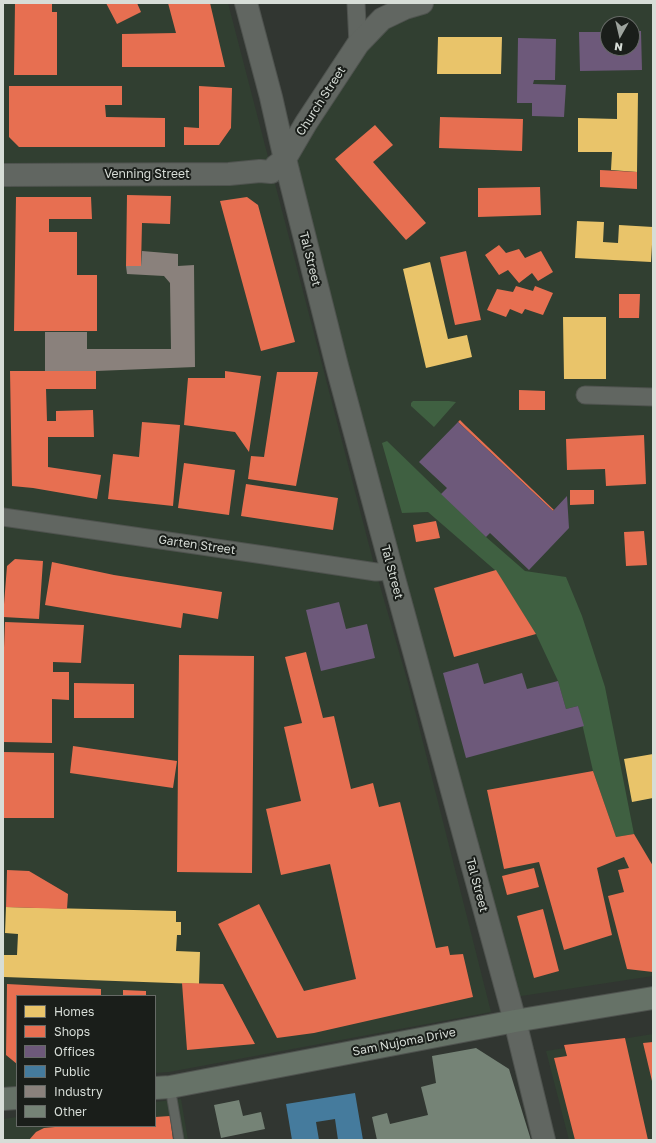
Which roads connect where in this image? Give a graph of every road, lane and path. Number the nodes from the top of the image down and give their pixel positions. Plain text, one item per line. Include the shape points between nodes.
1 (246, 3) edge
2 (356, 3) edge
3 (422, 3) edge
4 (358, 44) junction
5 (285, 159) junction
6 (3, 175) edge
7 (585, 395) dead end
8 (653, 397) edge
9 (3, 517) edge
10 (392, 571) junction
11 (653, 998) edge
12 (514, 1020) junction
13 (163, 1088) edge
14 (16, 1098) edge
15 (3, 1099) edge
16 (179, 1140) edge
17 (544, 1140) edge

1 - 5 street, Tal Street
2 - 4 street
3 - 4 street, Church Street via 382,19
4 - 5 street, Church Street
5 - 6 street, Venning Street via 271,172
5 - 10 street, Tal Street
7 - 8 street
9 - 10 street, Garten Street via 376,572
10 - 12 street, Tal Street
11 - 12 highway, Sam Nujoma Drive
12 - 13 highway, Sam Nujoma Drive
12 - 17 street, Tal Street
13 - 16 lane
14 - 15 highway

